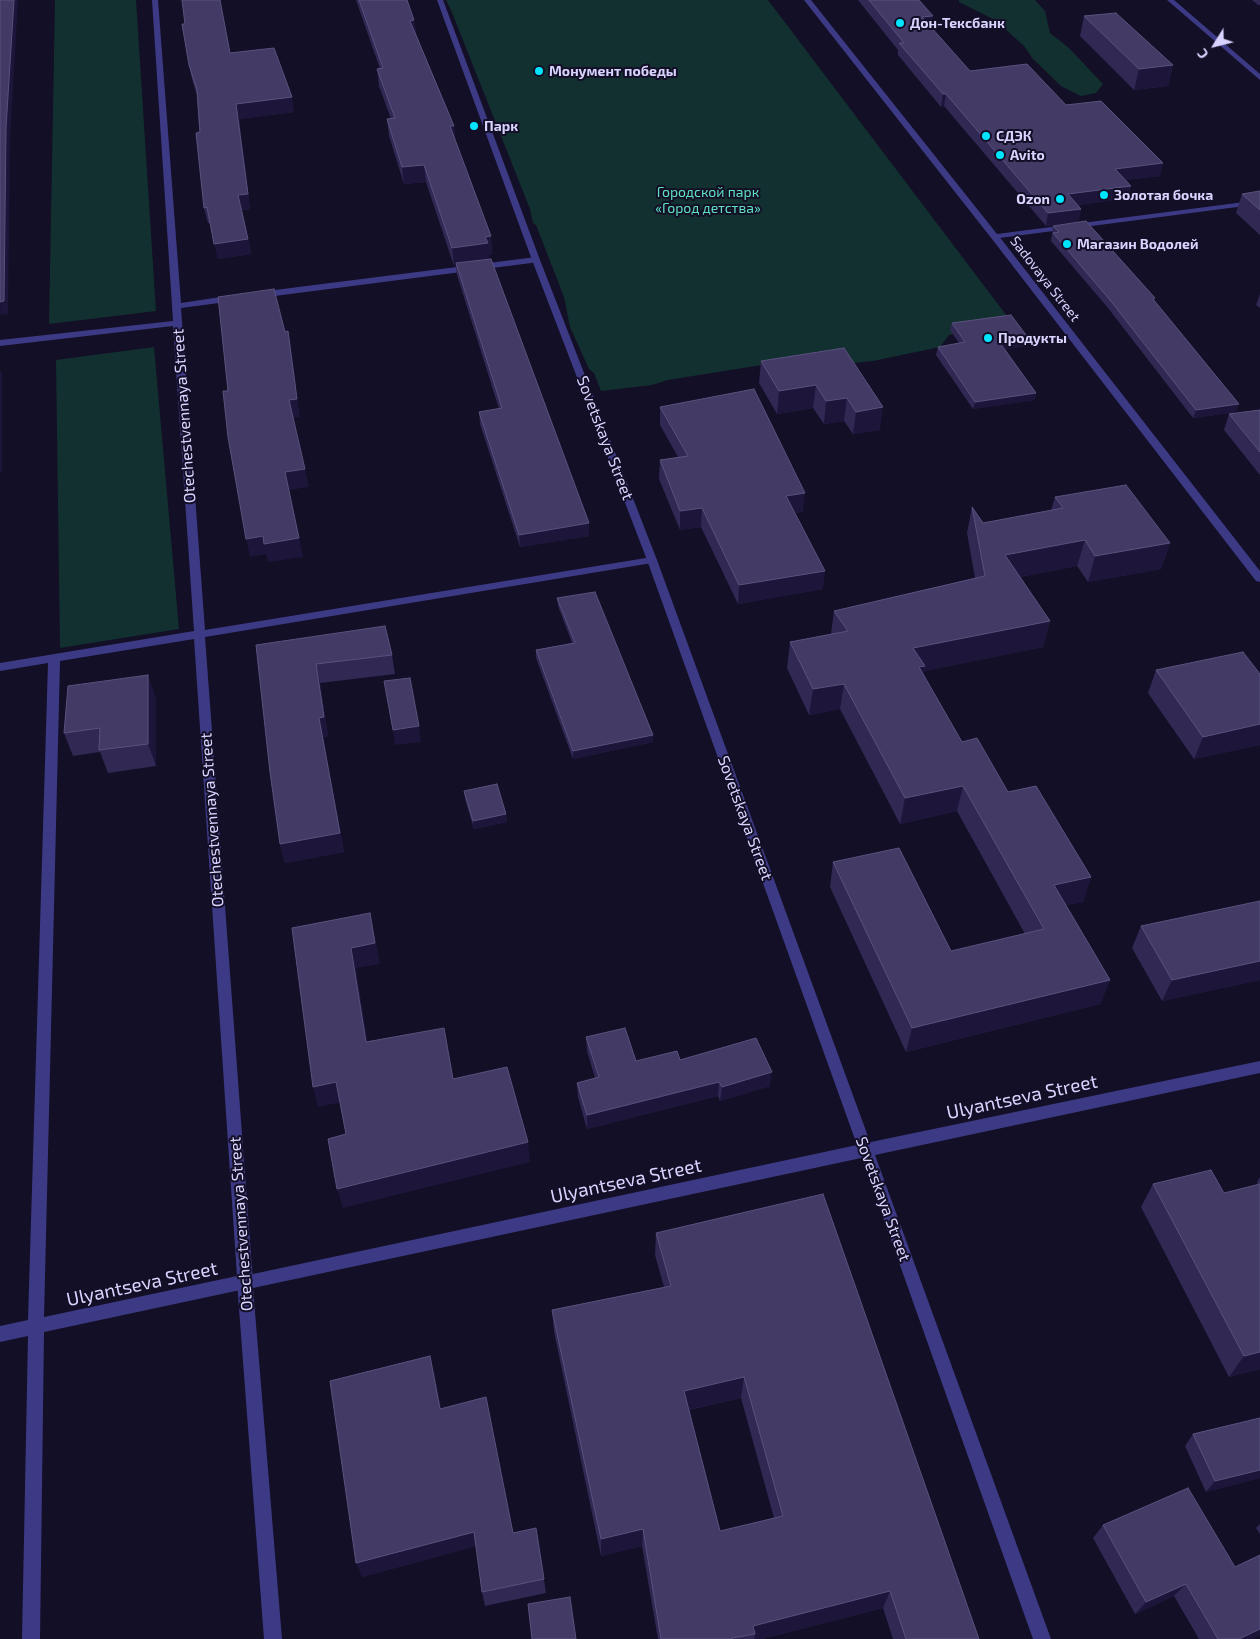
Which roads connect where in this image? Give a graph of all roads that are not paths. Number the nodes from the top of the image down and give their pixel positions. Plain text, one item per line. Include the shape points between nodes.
1 (155, 0) edge
2 (440, 0) edge
3 (807, 0) edge
4 (1170, 0) edge
5 (1260, 78) edge
6 (1260, 202) edge
7 (995, 237) junction
8 (536, 260) junction
9 (177, 306) junction
10 (178, 323) junction
11 (0, 342) edge
12 (652, 560) junction
13 (1260, 578) edge
14 (198, 634) junction
15 (54, 658) junction
16 (0, 667) edge
17 (1260, 1067) edge
18 (866, 1150) junction
19 (245, 1282) junction
20 (36, 1326) junction
21 (0, 1334) edge
22 (31, 1639) edge
23 (273, 1639) edge
24 (1042, 1639) edge

1 - 9 street, Otechestvennaya Street
2 - 8 street, Sovetskaya Street
3 - 7 street, Sadovaya Street
4 - 5 street
6 - 7 street
7 - 13 street, Sadovaya Street
8 - 9 street
8 - 12 street, Sovetskaya Street
9 - 10 street, Otechestvennaya Street
10 - 11 street
10 - 14 street, Otechestvennaya Street
12 - 14 street
12 - 18 street, Sovetskaya Street
14 - 15 street
14 - 19 street, Otechestvennaya Street
15 - 16 street
15 - 20 street
17 - 18 street, Ulyantseva Street
18 - 19 street, Ulyantseva Street
18 - 24 street, Sovetskaya Street
19 - 20 street, Ulyantseva Street
19 - 23 street, Otechestvennaya Street
20 - 21 street, Ulyantseva Street
20 - 22 street

